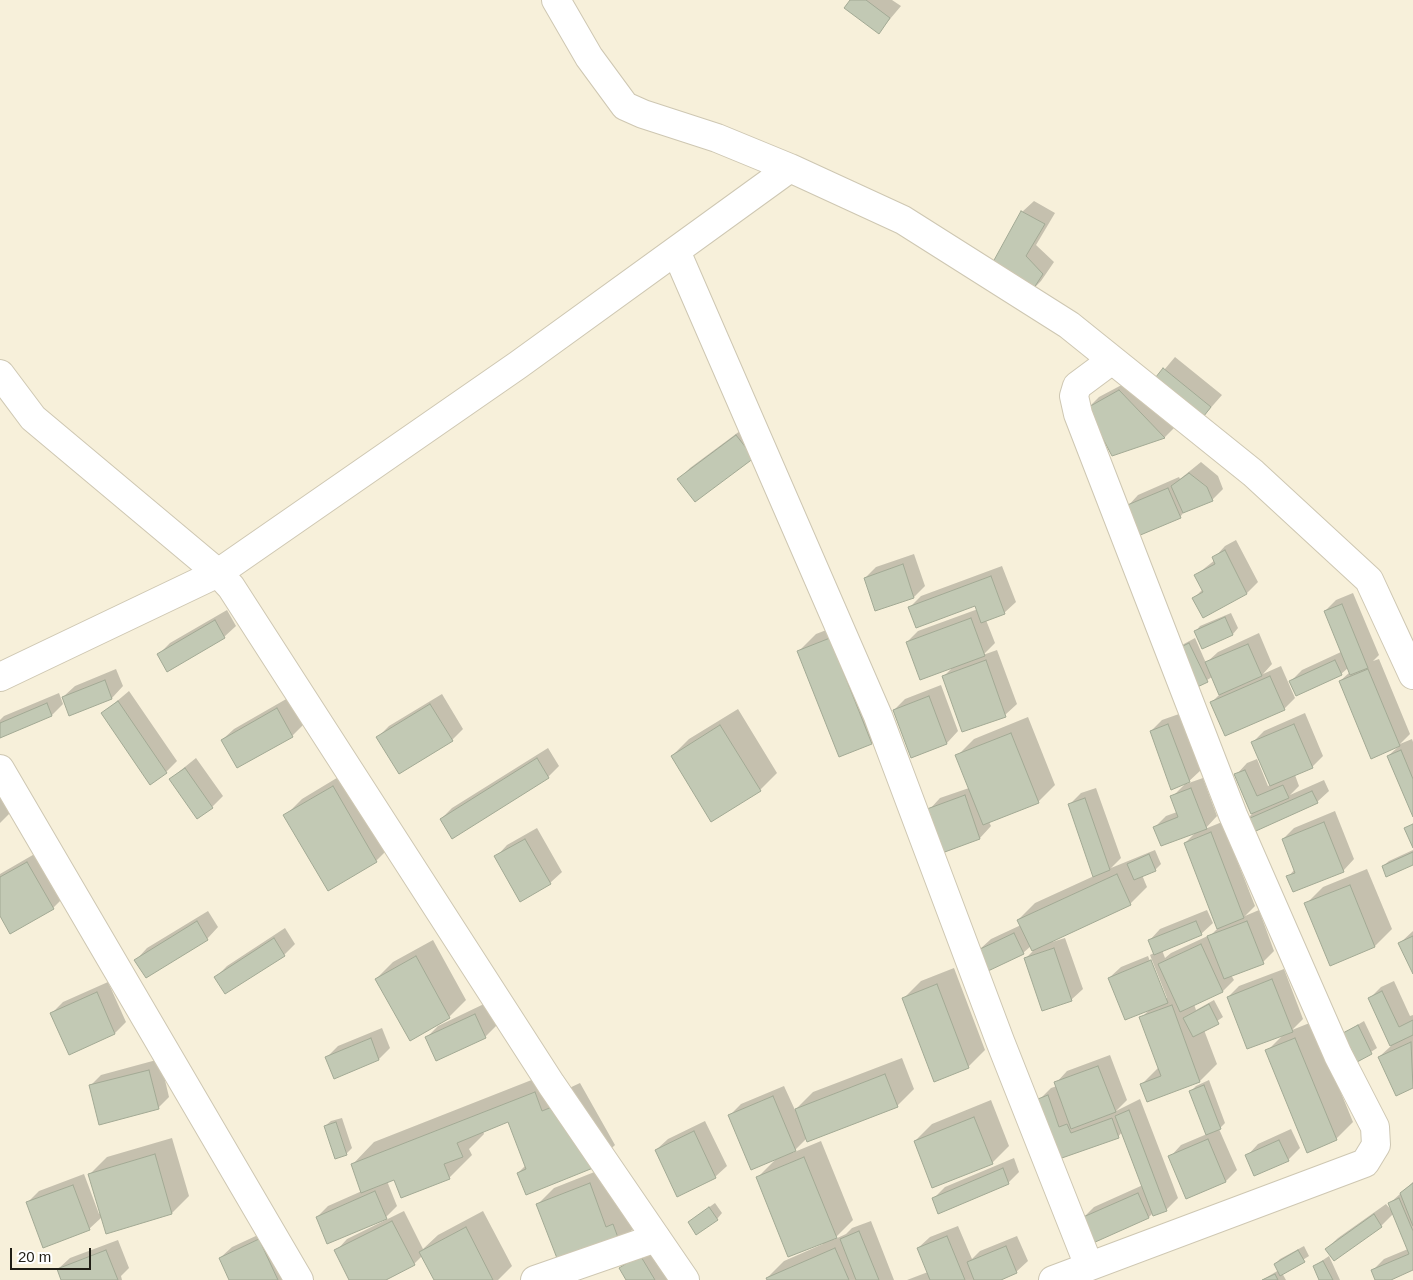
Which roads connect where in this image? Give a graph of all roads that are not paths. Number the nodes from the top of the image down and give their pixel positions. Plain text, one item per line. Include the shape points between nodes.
1 (556, 0) edge
2 (790, 168) junction
3 (676, 251) junction
4 (1112, 360) junction
5 (0, 374) edge
6 (218, 573) junction
7 (1413, 675) edge
8 (0, 677) edge
9 (0, 769) edge
10 (656, 1238) junction
11 (1089, 1266) junction
12 (299, 1280) edge
13 (536, 1280) edge
14 (684, 1280) edge
15 (1053, 1280) edge

1 - 2 street via 589,57 625,106
2 - 3 street
2 - 4 street via 903,220 1069,325
3 - 6 street
3 - 11 street via 878,716 1000,1041
4 - 7 street via 1253,473 1369,580
4 - 11 street via 1076,386 1074,396 1078,414 1233,815 1338,1055 1375,1127 1376,1145 1365,1163
5 - 6 street via 33,418
6 - 8 street
6 - 10 street via 231,587 551,1084
9 - 12 street
10 - 13 street
10 - 14 street
11 - 15 street

